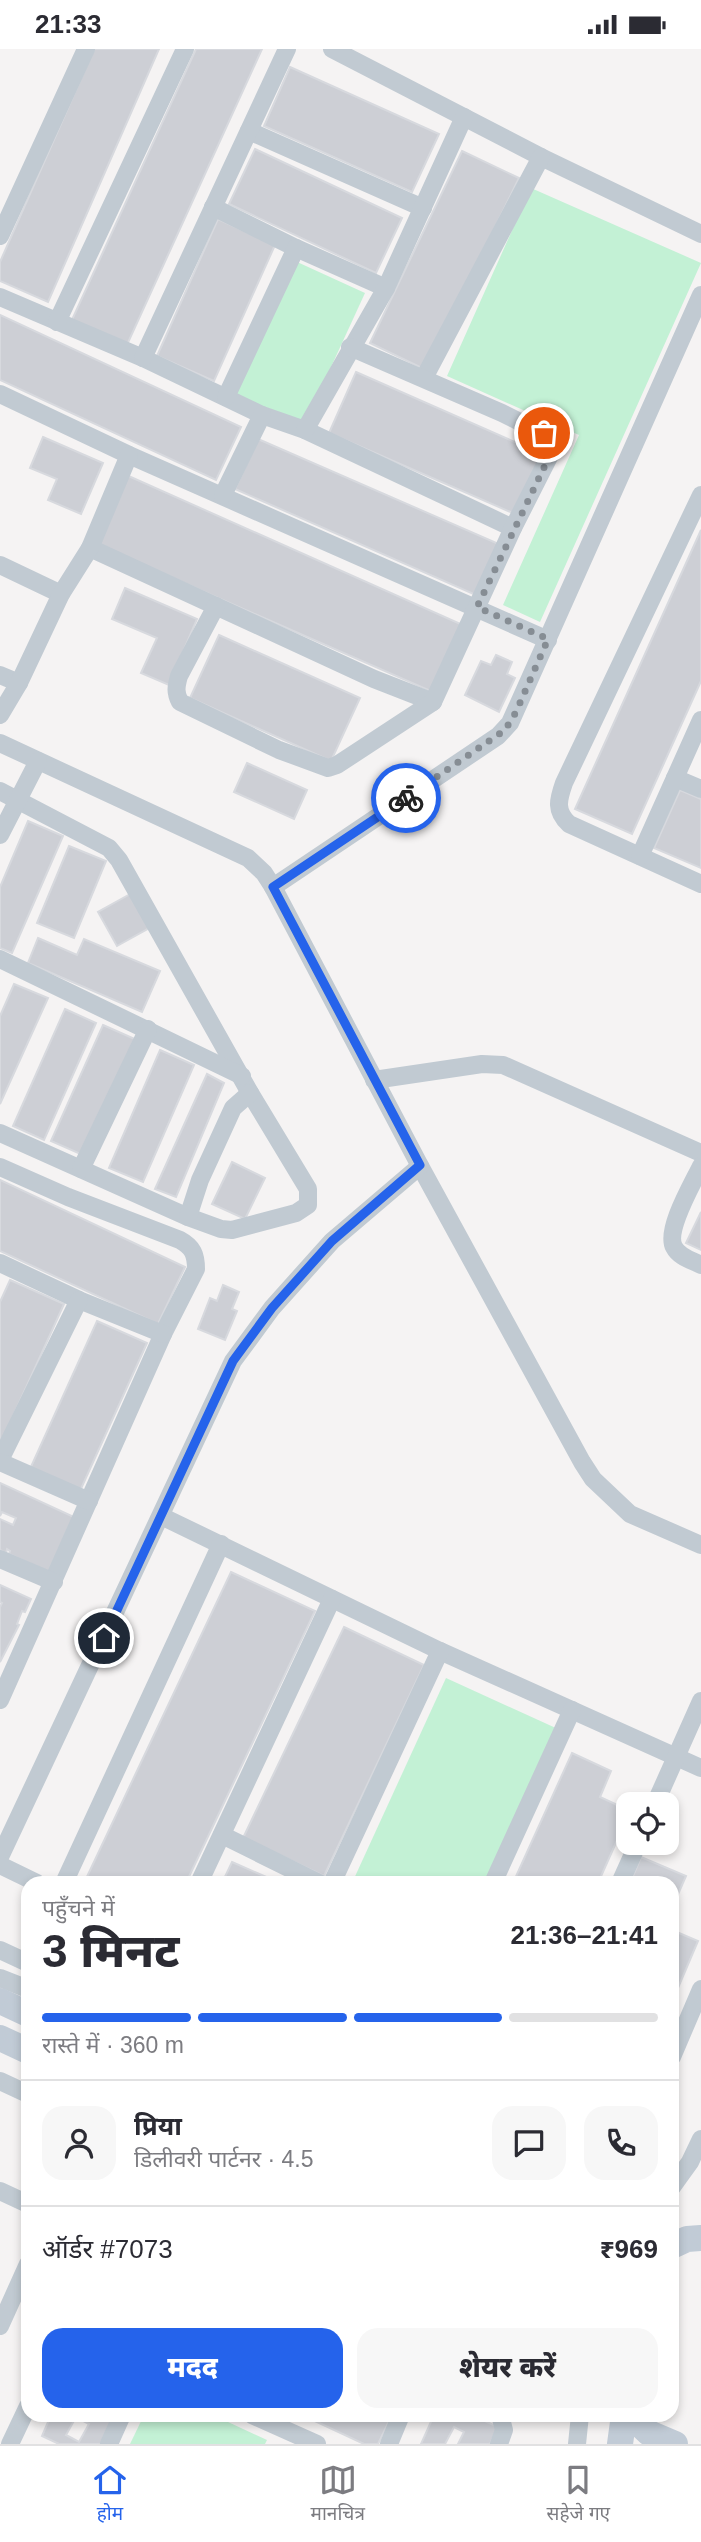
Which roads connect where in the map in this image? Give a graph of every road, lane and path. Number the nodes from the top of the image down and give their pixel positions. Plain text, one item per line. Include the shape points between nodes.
1 (86, 49) edge
2 (185, 49) edge
3 (286, 49) edge
4 (332, 49) edge
5 (464, 117) junction
6 (249, 131) junction
7 (541, 157) junction
8 (213, 207) junction
9 (424, 208) junction
10 (701, 234) edge
11 (0, 236) edge
12 (296, 248) junction
13 (386, 288) junction
14 (701, 295) edge
15 (0, 297) edge
16 (57, 322) junction
17 (350, 347) junction
18 (143, 358) junction
19 (424, 378) junction
20 (0, 394) edge
21 (226, 397) junction
22 (261, 415) junction
23 (305, 430) junction
24 (129, 455) junction
25 (223, 495) junction
26 (701, 495) edge
27 (513, 528) junction
28 (90, 548) junction
29 (0, 565) edge
30 (61, 594) junction
31 (216, 606) junction
32 (477, 607) junction
33 (548, 639) junction
34 (0, 674) edge
35 (19, 683) junction
36 (433, 702) junction
37 (0, 715) edge
38 (701, 720) edge
39 (0, 743) edge
40 (38, 761) junction
41 (675, 778) junction
42 (701, 789) edge
43 (0, 791) edge
44 (19, 799) junction
45 (0, 835) edge
46 (640, 856) junction
47 (701, 884) edge
48 (273, 887) junction
49 (0, 959) edge
50 (148, 1029) junction
51 (242, 1076) junction
52 (374, 1080) junction
53 (250, 1093) junction
54 (0, 1133) edge
55 (701, 1153) edge
56 (420, 1165) junction
57 (701, 1166) edge
58 (0, 1167) edge
59 (82, 1169) junction
60 (188, 1217) junction
61 (701, 1265) edge
62 (1, 1266) edge
63 (79, 1300) junction
64 (163, 1334) junction
65 (0, 1461) edge
66 (89, 1501) junction
67 (161, 1516) junction
68 (220, 1544) junction
69 (701, 1545) edge
70 (0, 1559) edge
71 (54, 1582) junction
72 (332, 1599) junction
73 (440, 1651) junction
74 (0, 1700) edge
75 (701, 1701) edge
76 (572, 1710) junction
77 (675, 1758) junction
78 (701, 1768) edge
79 (660, 1792) edge
80 (222, 1836) junction
81 (633, 1855) edge
82 (0, 1857) edge
83 (0, 1865) edge
84 (23, 1876) edge
85 (67, 1876) edge
86 (202, 1876) edge
87 (305, 1876) edge
88 (335, 1876) edge
89 (496, 1876) edge
90 (623, 1876) edge
91 (0, 1950) edge
92 (21, 1960) edge
93 (0, 1978) edge
94 (21, 1986) edge
95 (701, 1989) edge
96 (0, 2001) edge
97 (21, 2011) edge
98 (0, 2038) edge
99 (679, 2041) edge
100 (21, 2048) edge
101 (0, 2081) edge
102 (21, 2091) edge
103 (701, 2139) edge
104 (679, 2177) edge
105 (1, 2196) edge
106 (21, 2202) edge
107 (701, 2215) edge
108 (687, 2241) edge
109 (21, 2280) edge
110 (0, 2326) edge
111 (21, 2421) edge
112 (119, 2422) edge
113 (261, 2422) edge
114 (398, 2422) edge
115 (502, 2422) edge
116 (579, 2422) edge
117 (623, 2422) edge
118 (637, 2422) edge
119 (280, 2437) edge
120 (10, 2444) edge
121 (109, 2444) edge
122 (317, 2444) edge
123 (389, 2444) edge
124 (499, 2444) edge
125 (577, 2444) edge
126 (620, 2444) edge
127 (675, 2444) edge

1 - 11 street
2 - 16 street
3 - 6 street
4 - 5 street
5 - 7 street
5 - 9 street
6 - 8 street
6 - 9 street
7 - 10 street
7 - 19 street
8 - 12 street
8 - 18 street
9 - 13 street
12 - 13 street
12 - 21 street
13 - 17 street
14 - 33 street
15 - 16 street
16 - 18 street
17 - 19 street
17 - 23 street
18 - 21 street
19 - 27 street via 551,440 550,455
20 - 24 street
21 - 22 street
22 - 23 street
22 - 25 street
23 - 27 street
24 - 25 street
24 - 28 street
25 - 32 street
26 - 46 street via 559,798 558,808 569,824
27 - 32 street
28 - 30 street
28 - 31 street
29 - 30 street
30 - 35 street
31 - 36 street
31 - 36 street via 179,676 176,695 180,702 279,750 328,768
32 - 33 street
32 - 36 street
33 - 48 street via 510,723 498,736
34 - 35 street
35 - 37 street
38 - 41 street
39 - 40 street
40 - 44 street
40 - 48 street via 248,858
41 - 42 street
41 - 46 street
43 - 44 street
44 - 45 street
44 - 51 street via 109,848 119,860
46 - 47 street
48 - 52 street
49 - 50 street
50 - 51 street
50 - 59 street
51 - 53 street
52 - 55 street via 503,1065
52 - 56 street
53 - 60 street via 233,1108
53 - 60 street via 308,1189 308,1205 296,1213 232,1230
54 - 59 street
56 - 67 street via 332,1241 272,1308 233,1361
56 - 69 street via 593,1479 631,1514
57 - 61 street via 671,1239 681,1255
58 - 64 street via 189,1245 196,1269
59 - 60 street
62 - 63 street
63 - 64 street
63 - 65 street
64 - 66 street
65 - 66 street
66 - 71 street
67 - 68 street
67 - 82 street
68 - 72 street
68 - 85 street
70 - 71 street
71 - 74 street
72 - 73 street
72 - 80 street
73 - 76 street
73 - 88 street
75 - 77 street
76 - 77 street
76 - 89 street
77 - 78 street
77 - 79 street
80 - 86 street
80 - 87 street
81 - 90 street
83 - 84 street
91 - 92 street
93 - 94 street
95 - 99 street
96 - 97 street
98 - 100 street
101 - 102 street
103 - 104 street
105 - 106 street
107 - 108 street
109 - 110 street
111 - 120 street
112 - 121 street
113 - 119 street
114 - 123 street
115 - 124 street
116 - 125 street
117 - 126 street
118 - 127 street via 649,2433
119 - 122 street

